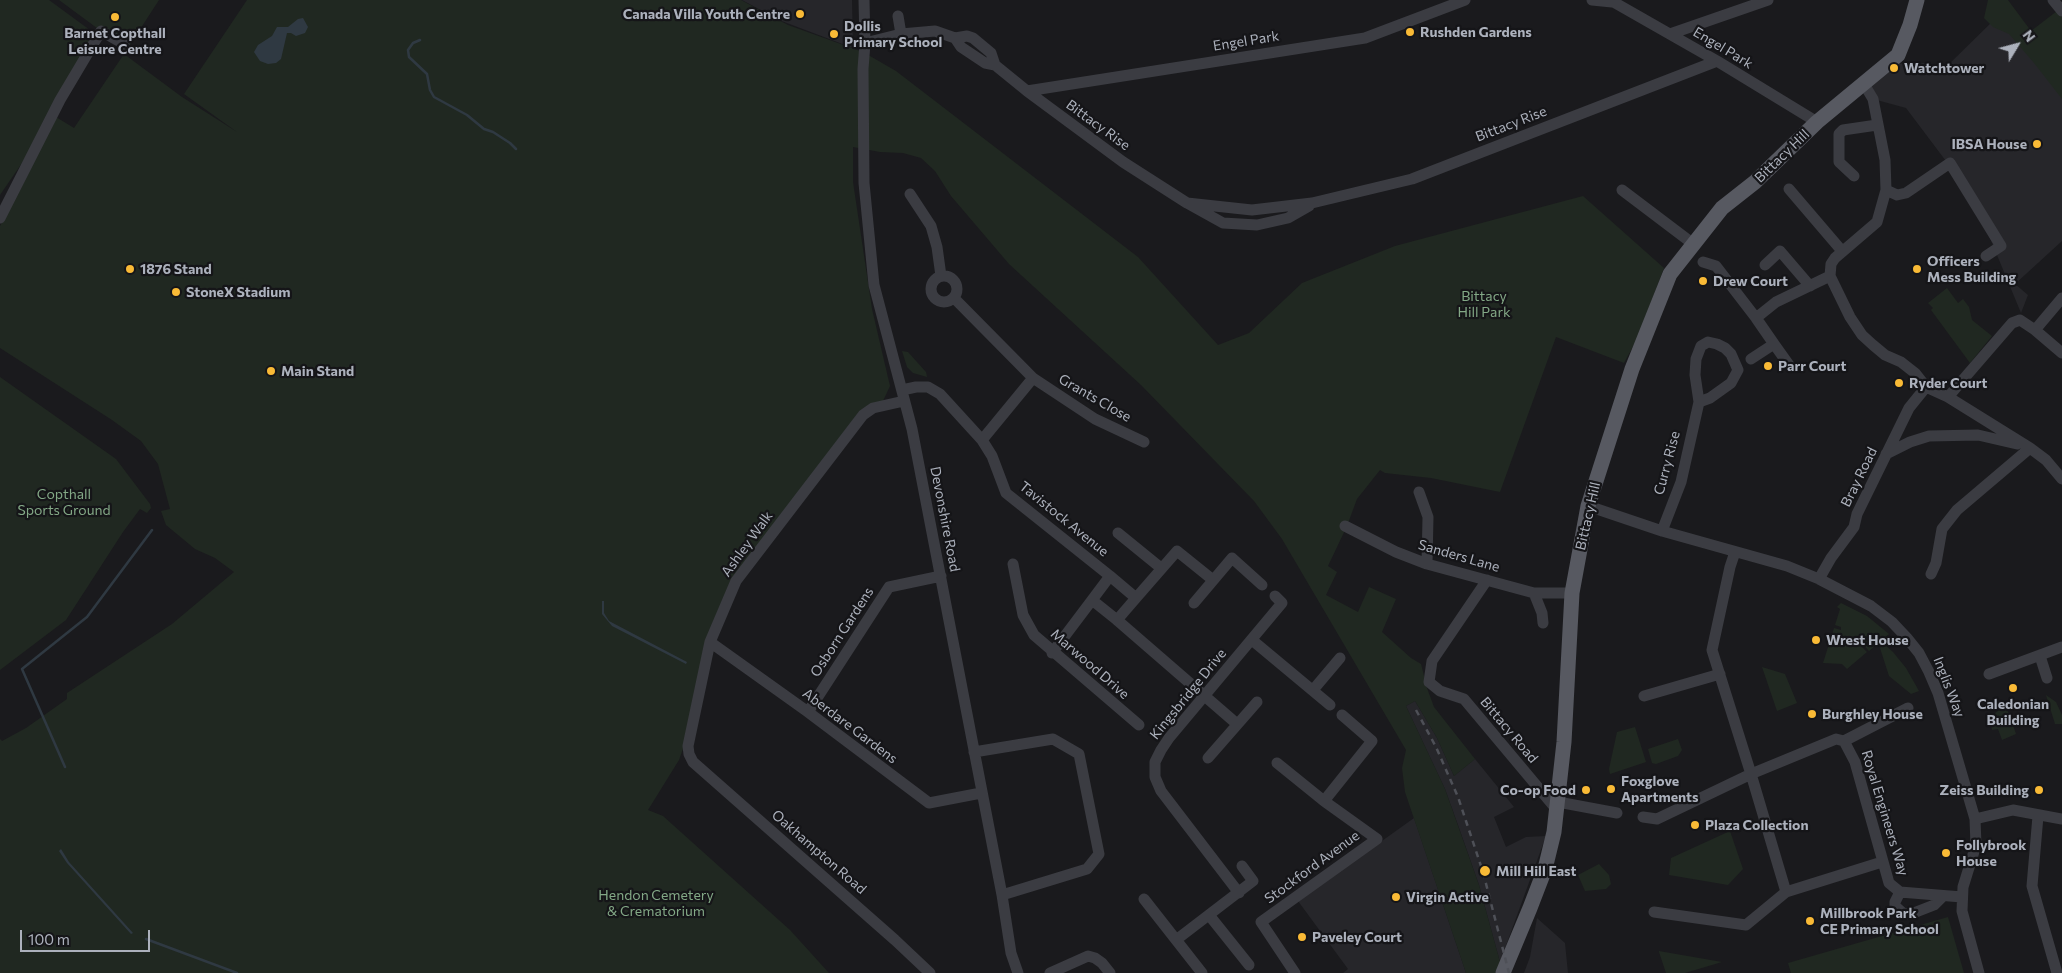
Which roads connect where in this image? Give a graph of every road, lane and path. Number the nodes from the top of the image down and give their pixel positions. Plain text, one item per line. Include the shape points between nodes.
1 (864, 0) edge
2 (1465, 0) edge
3 (1592, 0) edge
4 (1768, 0) edge
5 (1917, 0) edge
6 (2053, 0) edge
7 (1611, 1) edge
8 (2062, 11) edge
9 (898, 16) dead end
10 (901, 34) junction
11 (1670, 34) junction
12 (865, 43) junction
13 (124, 44) dead end
14 (1717, 61) junction
15 (1864, 84) junction
16 (1026, 91) junction
17 (1817, 122) junction
18 (1877, 125) junction
19 (1854, 176) dead end
20 (1789, 189) dead end
21 (1622, 190) dead end
22 (1886, 190) junction
23 (910, 194) dead end
24 (0, 218) edge
25 (1692, 244) junction
26 (1842, 252) junction
27 (1986, 256) dead end
28 (1703, 262) dead end
29 (1765, 265) dead end
30 (941, 276) junction
31 (1830, 276) junction
32 (1810, 286) junction
33 (954, 298) junction
34 (2062, 298) edge
35 (1756, 318) junction
36 (2035, 330) junction
37 (1774, 344) junction
38 (2062, 353) edge
39 (1751, 359) dead end
40 (1789, 365) dead end
41 (1033, 378) junction
42 (1926, 387) junction
43 (904, 396) junction
44 (1948, 397) junction
45 (1699, 402) junction
46 (982, 440) junction
47 (1144, 442) dead end
48 (2030, 448) junction
49 (1886, 454) junction
50 (2062, 479) edge
51 (1419, 492) dead end
52 (1588, 506) junction
53 (1345, 526) dead end
54 (1662, 531) junction
55 (1118, 533) dead end
56 (1735, 552) junction
57 (1013, 564) dead end
58 (1427, 564) junction
59 (1161, 568) junction
60 (1931, 574) dead end
61 (941, 576) junction
62 (1110, 576) junction
63 (1819, 579) junction
64 (1213, 580) junction
65 (1487, 580) junction
66 (1262, 585) dead end
67 (1534, 593) junction
68 (1572, 593) junction
69 (1275, 596) dead end
70 (1136, 598) junction
71 (1092, 600) junction
72 (1194, 603) dead end
73 (1117, 620) junction
74 (1543, 622) dead end
75 (1252, 640) junction
76 (710, 642) junction
77 (2062, 647) edge
78 (1052, 653) junction
79 (2040, 656) junction
80 (1340, 658) dead end
81 (1720, 674) junction
82 (1989, 674) dead end
83 (2047, 678) dead end
84 (1313, 690) junction
85 (1206, 695) junction
86 (1644, 696) dead end
87 (1257, 702) dead end
88 (1330, 705) dead end
89 (1908, 708) dead end
90 (808, 712) junction
91 (1342, 714) dead end
92 (1139, 724) dead end
93 (1238, 724) junction
94 (1844, 741) junction
95 (974, 752) junction
96 (688, 754) joint
97 (1208, 758) dead end
98 (1277, 763) dead end
99 (1751, 774) junction
100 (981, 793) junction
101 (1324, 801) junction
102 (1557, 806) junction
103 (1617, 812) dead end
104 (2038, 816) junction
105 (1643, 817) dead end
106 (1975, 819) junction
107 (2062, 819) edge
108 (1882, 862) junction
109 (1242, 866) dead end
110 (1786, 892) junction
111 (1900, 892) junction
112 (1239, 893) junction
113 (1002, 895) junction
114 (1942, 896) junction
115 (1962, 897) junction
116 (1144, 899) dead end
117 (1654, 912) dead end
118 (1209, 914) junction
119 (1176, 940) junction
120 (1249, 964) dead end
121 (930, 973) edge
122 (1018, 973) edge
123 (1050, 973) edge
124 (1110, 973) edge
125 (1202, 973) edge
126 (1295, 973) edge
127 (1503, 973) edge
128 (1979, 973) edge
129 (2057, 973) edge

1 - 12 street, Devonshire Road
2 - 16 street, Engel Park via 1365,38
3 - 7 street, Engel Park
4 - 11 street
5 - 15 main road, Bittacy Hill via 1898,54
6 - 8 street
7 - 11 street, Engel Park
9 - 10 street
10 - 12 street, Bittacy Rise
10 - 16 street, Bittacy Rise via 935,31 955,38 961,47 985,63 995,65
11 - 14 street, Engel Park
12 - 43 street, Devonshire Road via 864,183 874,286
13 - 24 street via 100,31 60,100
14 - 16 street, Bittacy Rise via 1412,179 1312,204 1288,218 1257,225 1223,223 1187,203 1123,162
14 - 17 street, Engel Park
15 - 17 main road, Bittacy Hill
15 - 18 street via 1873,99
17 - 25 main road, Bittacy Hill via 1755,182 1722,208
18 - 19 street via 1843,130 1839,134 1839,162
18 - 22 street via 1885,160
20 - 26 street
21 - 25 street
22 - 26 street via 1877,222
22 - 27 street via 1897,195 1906,194 1950,163 2001,246
23 - 30 street via 931,226
25 - 52 main road, Bittacy Hill via 1666,283 1632,369
26 - 31 street via 1831,264
28 - 35 street via 1716,266
29 - 32 street via 1780,251
30 - 33 street via 950,277 955,282 957,292
30 - 33 street via 932,283 933,296 943,302
31 - 32 street
31 - 42 street via 1862,335 1881,352 1916,373
32 - 35 street via 1776,302
33 - 41 street, Grants Close
34 - 36 street
35 - 37 street
36 - 38 street
36 - 44 street via 2020,320 2012,322
37 - 39 street
37 - 40 street
41 - 46 street
41 - 47 street, Grants Close via 1095,419
42 - 44 street
42 - 49 street, Bray Road via 1910,408
43 - 46 street, Tavistock Avenue via 916,387 934,389
43 - 61 street, Devonshire Road
43 - 76 street, Ashley Walk via 863,414 736,581
44 - 48 street
45 - 45 street, Curry Rise via 1696,359 1701,346 1708,342 1717,344 1732,354 1738,370 1731,382
45 - 54 street, Curry Rise via 1681,482
46 - 62 street, Tavistock Avenue via 1006,492
48 - 49 street via 1978,435 1929,436
48 - 50 street via 2046,460
48 - 60 street via 1957,510 1942,529
49 - 63 street, Bray Road via 1856,514 1854,527
51 - 58 street via 1428,517
52 - 54 street, Inglis Way
52 - 68 main road, Bittacy Hill
53 - 58 street, Sanders Lane
54 - 56 street, Inglis Way
55 - 59 street
56 - 63 street, Inglis Way via 1787,566
56 - 81 street via 1712,650
57 - 78 street, Marwood Drive via 1023,615 1034,635
58 - 65 street, Sanders Lane
59 - 64 street via 1177,551
59 - 70 street
61 - 90 street, Osborn Gardens via 889,587
61 - 95 street, Devonshire Road
62 - 70 street, Tavistock Avenue
62 - 71 street
63 - 106 street, Inglis Way via 1871,606 1892,622 1919,653 1938,693
64 - 66 street via 1232,558
64 - 72 street
65 - 67 street, Sanders Lane
65 - 102 street, Bittacy Road via 1432,661 1429,682 1440,691 1464,699
67 - 68 street, Sanders Lane
67 - 74 street
68 - 102 main road, Bittacy Hill
69 - 75 street, Kingsbridge Drive via 1282,603
70 - 73 street
71 - 73 street
71 - 78 street
73 - 85 street
75 - 84 street
75 - 85 street, Kingsbridge Drive
76 - 90 street, Aberdare Gardens
76 - 96 street, Ashley Walk
77 - 79 street
78 - 92 street, Marwood Drive
79 - 82 street
79 - 83 street
80 - 84 street
81 - 86 street
81 - 99 street
84 - 88 street
85 - 93 street
85 - 112 street, Kingsbridge Drive via 1161,750 1155,777 1161,790
87 - 93 street
89 - 94 street, Royal Engineers Way
90 - 100 street, Aberdare Gardens via 930,804
91 - 101 street via 1372,741
93 - 97 street
94 - 99 street, Royal Engineers Way via 1836,740
94 - 108 street, Royal Engineers Way via 1867,798
95 - 100 street, Devonshire Road
95 - 113 street via 1053,739 1079,754 1099,854 1087,869
96 - 121 street, Oakhampton Road via 693,762
98 - 101 street, Stockford Avenue
99 - 105 street, Royal Engineers Way via 1657,818
99 - 110 street
100 - 113 street, Devonshire Road
101 - 126 street, Stockford Avenue via 1377,839 1261,922
102 - 103 street
102 - 127 main road, Bittacy Hill via 1544,869
104 - 106 street via 2013,810
104 - 107 street
104 - 129 street via 2032,886
106 - 115 street, Inglis Way via 1976,845
108 - 110 street
108 - 111 street, Royal Engineers Way via 1889,883
109 - 112 street via 1253,881
110 - 117 street via 1746,925
111 - 114 street, Royal Engineers Way
111 - 114 street, Royal Engineers Way via 1895,902 1904,914 1934,905
112 - 118 street
113 - 122 street, Devonshire Road via 1011,954
114 - 115 street, Royal Engineers Way
115 - 128 street, Inglis Way via 1962,911
116 - 119 street
118 - 119 street
118 - 120 street
119 - 125 street
123 - 124 street via 1088,956 1102,963

